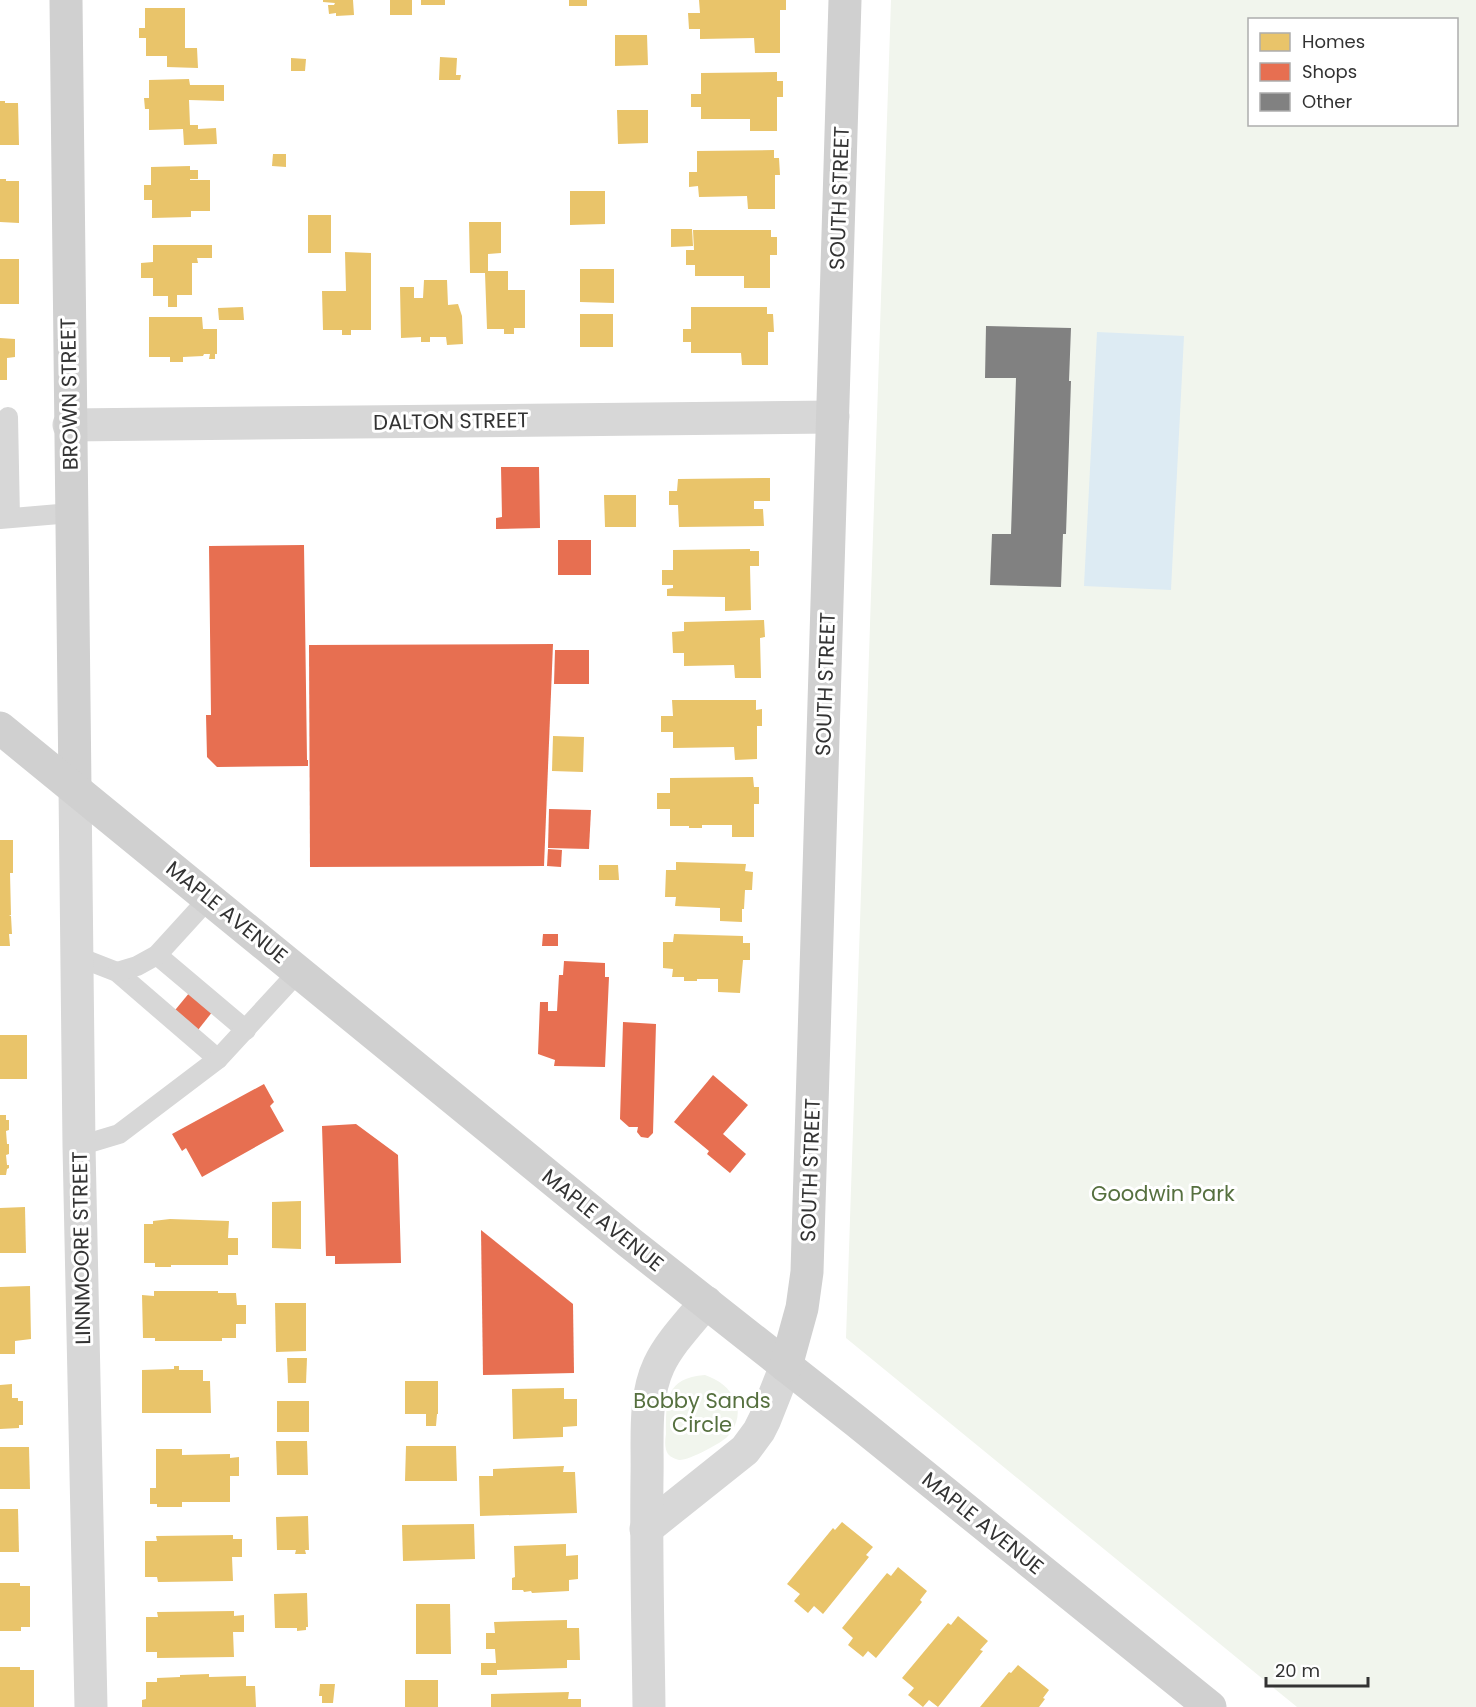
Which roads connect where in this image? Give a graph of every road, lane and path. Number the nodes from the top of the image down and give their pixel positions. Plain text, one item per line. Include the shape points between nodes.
1 (66, 0) edge
2 (845, 0) edge
3 (8, 417) dead end
4 (833, 417) junction
5 (69, 425) junction
6 (71, 513) junction
7 (5, 519) edge
8 (0, 728) edge
9 (75, 788) junction
10 (210, 898) junction
11 (157, 955) junction
12 (76, 956) junction
13 (299, 971) junction
14 (117, 972) junction
15 (246, 1030) junction
16 (218, 1059) junction
17 (79, 1146) junction
18 (706, 1302) junction
19 (786, 1366) junction
20 (646, 1529) junction
21 (91, 1707) edge
22 (649, 1707) edge
23 (1210, 1707) edge

1 - 5 main road, BROWN STREET
2 - 4 main road, SOUTH STREET
3 - 7 lane
4 - 5 street, DALTON STREET
4 - 19 main road, SOUTH STREET via 807,1272
5 - 6 main road, BROWN STREET
6 - 7 lane
6 - 9 main road, BROWN STREET
8 - 9 main road, MAPLE AVENUE
9 - 10 main road, MAPLE AVENUE
9 - 12 street, LINNMOORE STREET
10 - 11 lane
10 - 13 main road, MAPLE AVENUE
11 - 14 lane
11 - 15 lane
12 - 14 lane
12 - 17 street, LINNMOORE STREET
13 - 15 lane
13 - 18 main road, MAPLE AVENUE
14 - 16 lane
15 - 16 lane
16 - 17 lane via 119,1134
17 - 21 street, LINNMOORE STREET
18 - 19 main road, MAPLE AVENUE
18 - 20 street via 659,1364 652,1386
19 - 20 street via 765,1419 745,1450
19 - 23 main road, MAPLE AVENUE
20 - 22 street

